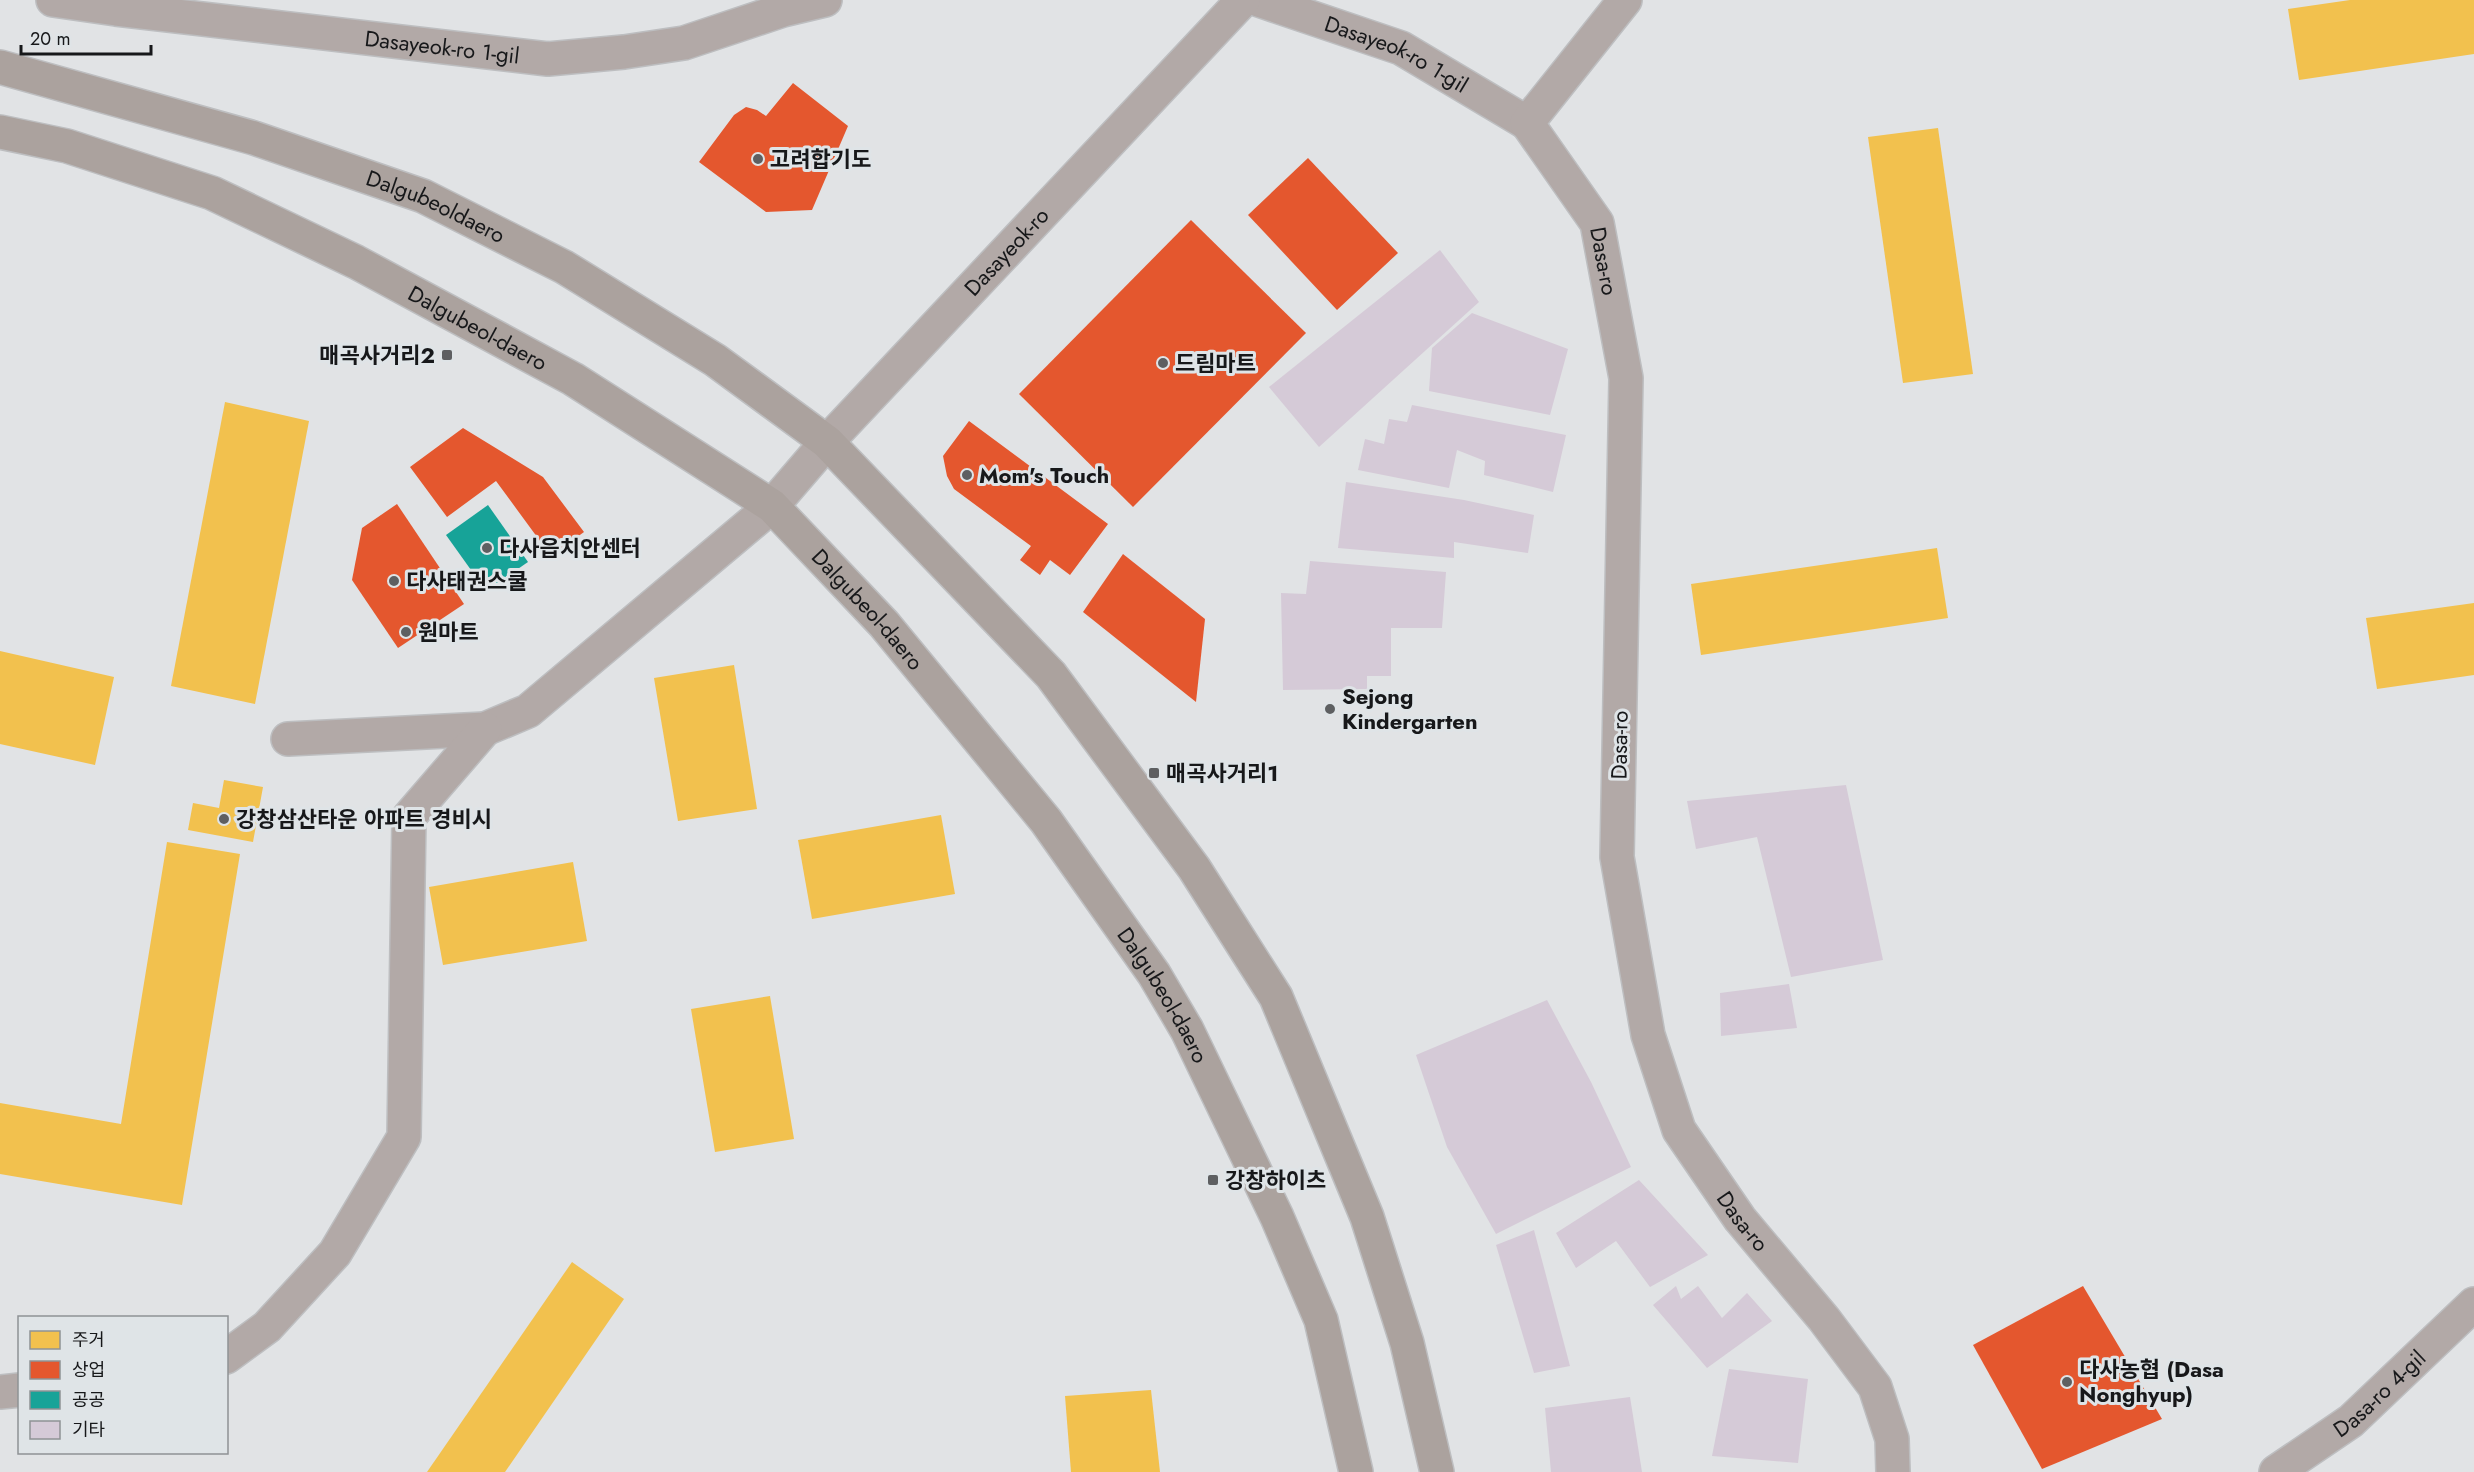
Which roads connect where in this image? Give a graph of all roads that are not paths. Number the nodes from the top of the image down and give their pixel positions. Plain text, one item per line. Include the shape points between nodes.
1 (53, 0) edge
2 (825, 0) edge
3 (1243, 0) edge
4 (1259, 0) edge
5 (1625, 0) edge
6 (0, 67) edge
7 (1527, 123) junction
8 (0, 132) edge
9 (827, 442) junction
10 (772, 506) junction
11 (485, 729) junction
12 (288, 739) dead end
13 (2474, 1304) edge
14 (228, 1356) edge
15 (18, 1390) edge
16 (0, 1392) edge
17 (1356, 1472) edge
18 (1437, 1472) edge
19 (1893, 1472) edge
20 (2276, 1472) edge

1 - 2 street, Dasayeok-ro 1-gil via 548,59 684,43
3 - 9 street, Dasayeok-ro
4 - 7 street, Dasayeok-ro 1-gil via 1401,48
5 - 7 street
6 - 9 main road, Dalgubeoldaero via 254,138 423,196 574,273 715,360
7 - 19 street, Dasa-ro via 1597,224 1626,378 1617,857 1648,1035 1678,1130 1740,1219 1875,1387 1892,1438
8 - 10 main road, Dalgubeol-daero via 67,146 213,193 356,262 573,379
9 - 10 street, Dasayeok-ro
9 - 18 main road via 1051,675 1194,868 1276,997 1367,1217 1407,1343
10 - 11 street, Dasayeok-ro via 528,711
10 - 17 main road, Dalgubeol-daero via 884,624 1046,821 1154,974 1186,1030 1257,1176 1321,1320
11 - 12 street
11 - 14 street via 409,817 404,1137 335,1253 267,1327
13 - 20 street, Dasa-ro 4-gil via 2351,1421
15 - 16 street

